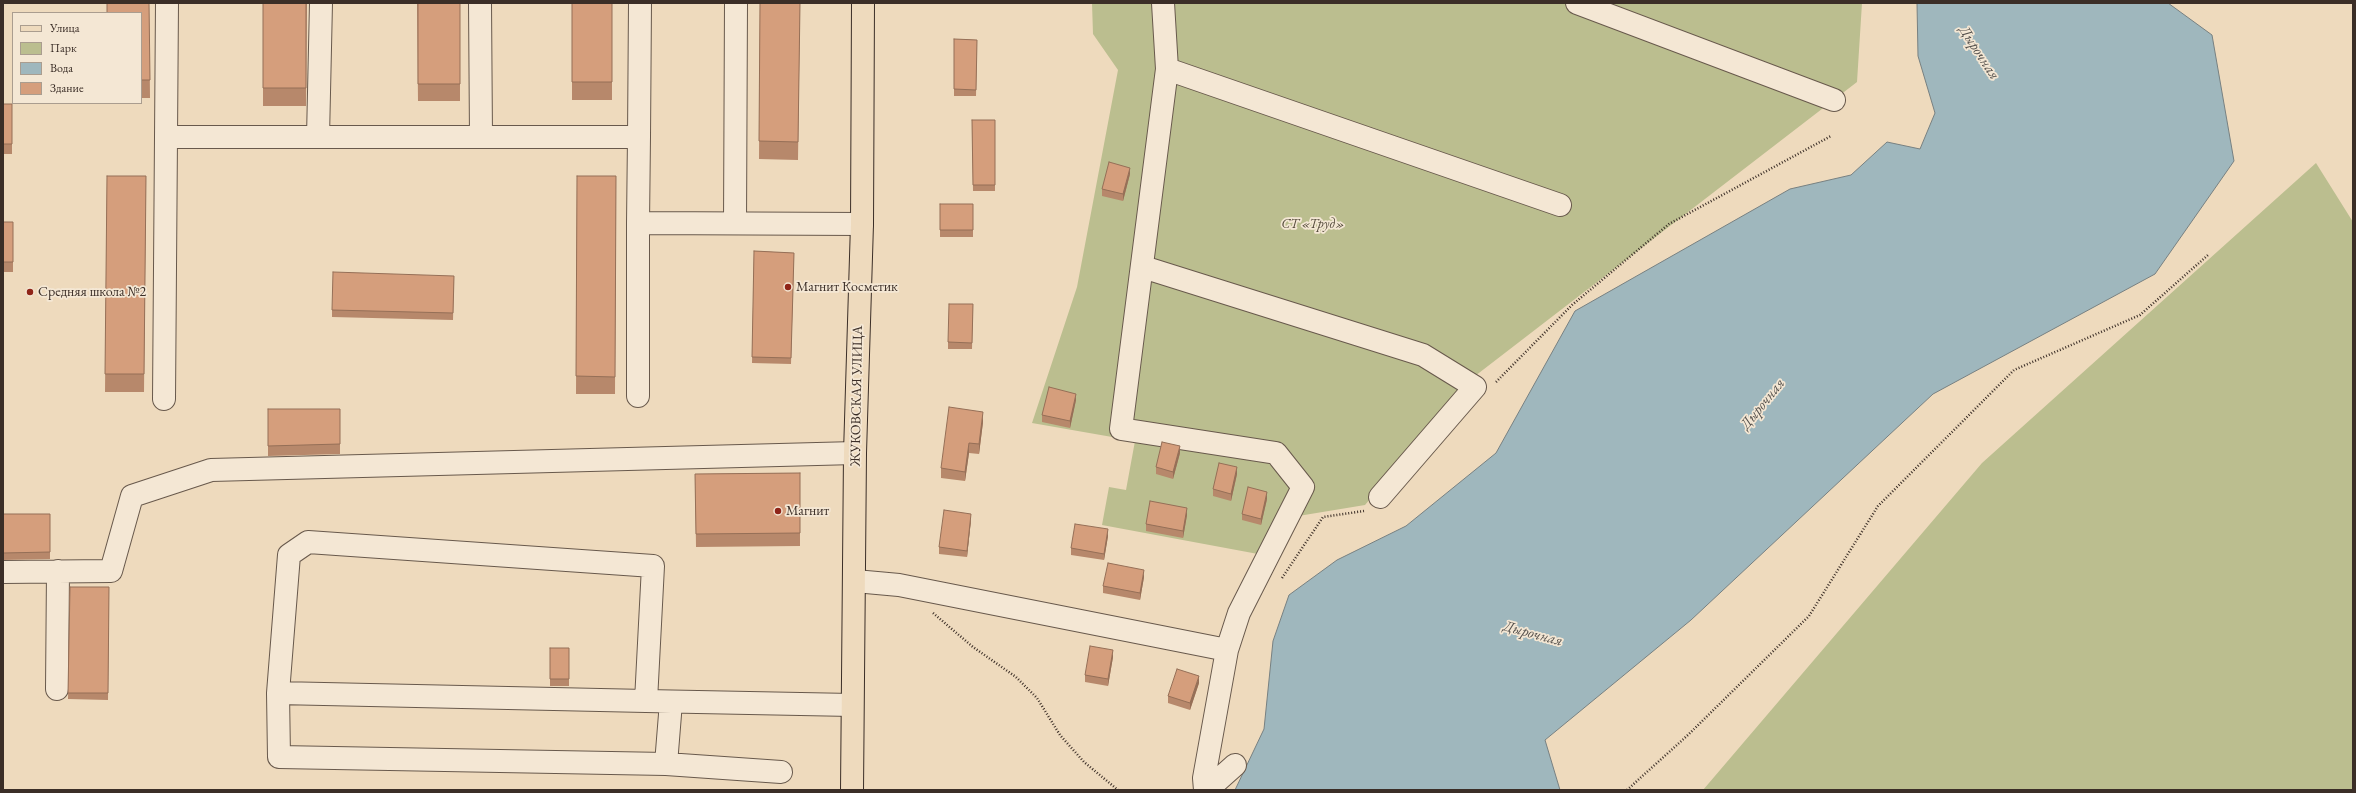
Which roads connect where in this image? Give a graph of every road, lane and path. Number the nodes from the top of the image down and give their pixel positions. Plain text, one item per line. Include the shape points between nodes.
1 (167, 3) edge
2 (321, 3) edge
3 (480, 3) edge
4 (640, 3) edge
5 (736, 3) edge
6 (863, 3) edge
7 (1163, 3) edge
8 (1577, 3) edge
9 (1167, 69) junction
10 (1834, 100) dead end
11 (1831, 136) dead end
12 (166, 137) junction
13 (318, 137) junction
14 (481, 137) junction
15 (639, 137) junction
16 (1560, 205) dead end
17 (638, 223) junction
18 (735, 223) junction
19 (862, 224) junction
20 (2208, 255) dead end
21 (1143, 267) junction
22 (1495, 383) dead end
23 (638, 396) dead end
24 (164, 399) dead end
25 (855, 453) junction
26 (1373, 504) joint
27 (58, 571) junction
28 (3, 572) edge
29 (1280, 581) dead end
30 (855, 582) junction
31 (928, 609) dead end
32 (1227, 650) junction
33 (57, 690) dead end
34 (278, 693) junction
35 (646, 701) junction
36 (671, 702) junction
37 (852, 705) junction
38 (666, 764) junction
39 (1235, 765) dead end
40 (781, 772) dead end
41 (852, 790) edge
42 (1118, 790) edge
43 (1206, 790) edge
44 (1627, 790) edge

1 - 12 street
2 - 13 street
3 - 14 street
4 - 15 street
5 - 18 street
6 - 19 main road, ЖУКОВСКАЯ УЛИЦА
7 - 9 street
8 - 10 street
9 - 16 street
9 - 21 street
11 - 22 path via 1669,224 1572,305
12 - 13 street
12 - 24 street
13 - 14 street
14 - 15 street
15 - 17 street
17 - 18 street
17 - 23 street
18 - 19 street
19 - 25 main road, ЖУКОВСКАЯ УЛИЦА
20 - 44 path via 2140,315 2014,370 1878,506 1809,616 1689,734
21 - 26 street via 1423,355 1475,387
21 - 32 street via 1121,429 1276,453 1303,487 1239,613
25 - 27 street via 211,470 132,496 111,571
25 - 30 main road, ЖУКОВСКАЯ УЛИЦА
26 - 29 path via 1323,517
27 - 28 street
27 - 33 street
30 - 32 street via 899,585
30 - 37 main road, ЖУКОВСКАЯ УЛИЦА
31 - 42 path via 973,647 1016,677 1037,698 1060,735 1084,762
32 - 43 street via 1204,778
34 - 35 street
34 - 35 street via 289,555 308,542 653,566
34 - 38 street via 279,757
35 - 36 street
36 - 37 street
36 - 38 street
37 - 41 main road, ЖУКОВСКАЯ УЛИЦА
38 - 40 street
39 - 43 street

